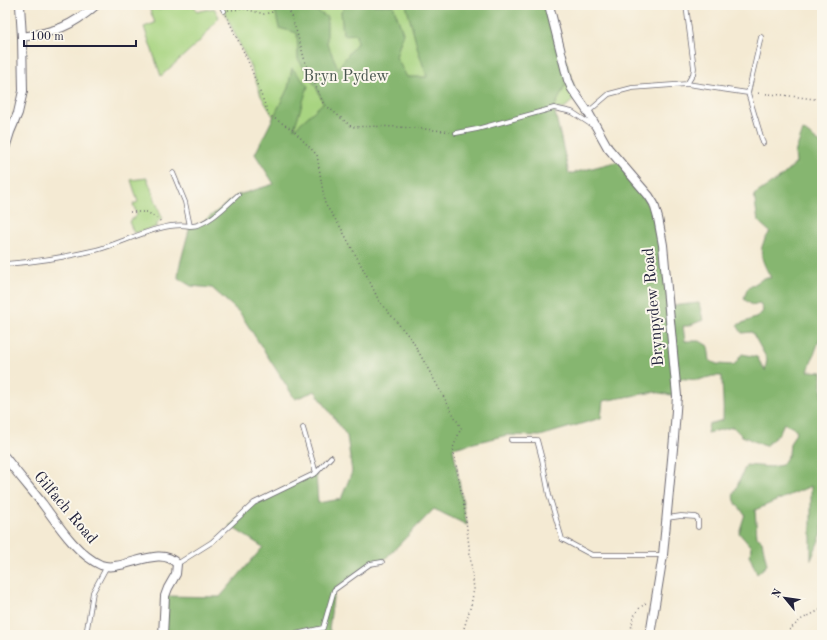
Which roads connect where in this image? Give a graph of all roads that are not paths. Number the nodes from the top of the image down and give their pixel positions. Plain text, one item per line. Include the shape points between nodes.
1 (20, 5) edge
2 (96, 5) edge
3 (221, 5) edge
4 (549, 5) edge
5 (686, 5) edge
6 (224, 10) road end
7 (22, 37) junction
8 (761, 37) dead end
9 (687, 84) junction
10 (748, 93) junction
11 (588, 112) junction
12 (597, 129) junction
13 (456, 132) road end
14 (763, 144) dead end
15 (5, 148) edge
16 (172, 173) dead end
17 (238, 195) dead end
18 (190, 226) junction
19 (5, 264) edge
20 (303, 428) dead end
21 (511, 440) dead end
22 (5, 457) edge
23 (331, 457) dead end
24 (316, 473) junction
25 (666, 518) junction
26 (698, 527) dead end
27 (663, 555) junction
28 (382, 562) dead end
29 (177, 564) junction
30 (107, 566) junction
31 (86, 635) edge
32 (162, 635) edge
33 (291, 635) edge
34 (650, 635) edge

1 - 7 street
2 - 7 street via 81,19 64,28
3 - 6 lane
4 - 11 street, Brynpydew Road via 568,80
5 - 9 lane via 694,68 694,74
7 - 15 street via 22,91 18,112
8 - 10 lane
9 - 10 lane
9 - 11 lane via 619,90 609,94
10 - 14 lane
11 - 12 street, Brynpydew Road
12 - 13 lane via 572,112 554,108 476,130
12 - 25 street, Brynpydew Road via 608,148 654,204 663,245 677,396
16 - 18 lane via 185,202
17 - 18 lane via 216,215 199,225
18 - 19 lane via 166,226 96,250 32,262
20 - 24 lane
21 - 27 lane via 537,440 562,539 592,556
22 - 30 street, Gilfach Road via 70,539 92,560
23 - 24 lane
24 - 29 lane via 254,503 212,542
25 - 26 lane via 696,517
25 - 27 street, Brynpydew Road
27 - 34 street, Brynpydew Road
28 - 33 lane via 370,564 334,590 323,628
29 - 30 street via 168,557 154,557 121,566
29 - 32 street via 176,574 165,596
30 - 31 lane via 93,592

